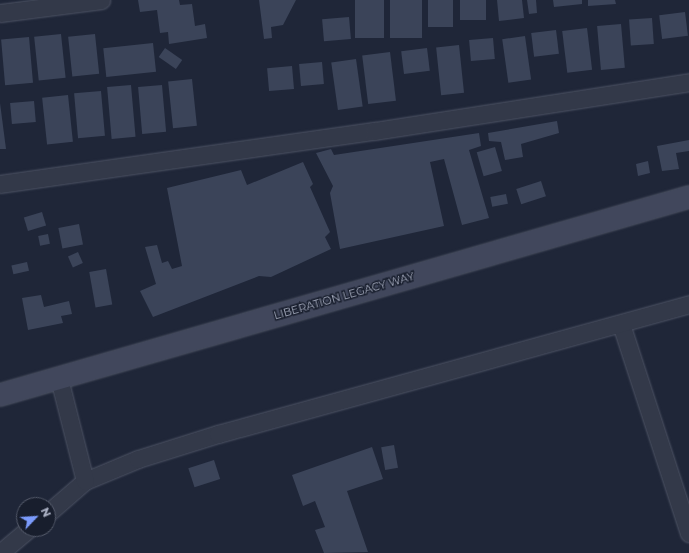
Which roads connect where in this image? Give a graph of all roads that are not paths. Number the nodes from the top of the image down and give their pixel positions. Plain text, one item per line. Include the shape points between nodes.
1 (101, 0) edge
2 (0, 13) edge
3 (689, 82) edge
4 (0, 184) edge
5 (689, 197) edge
6 (689, 304) edge
7 (621, 324) junction
8 (59, 378) junction
9 (0, 395) edge
10 (85, 481) junction
11 (56, 506) edge
12 (689, 533) edge
13 (19, 537) edge
14 (0, 553) edge

1 - 2 street
3 - 4 street via 374,131
5 - 8 main road, LIBERATION LEGACY WAY
6 - 7 street
7 - 10 street via 218,434 138,459
7 - 12 street
8 - 9 main road, LIBERATION LEGACY WAY
8 - 10 street
10 - 11 street
13 - 14 street

